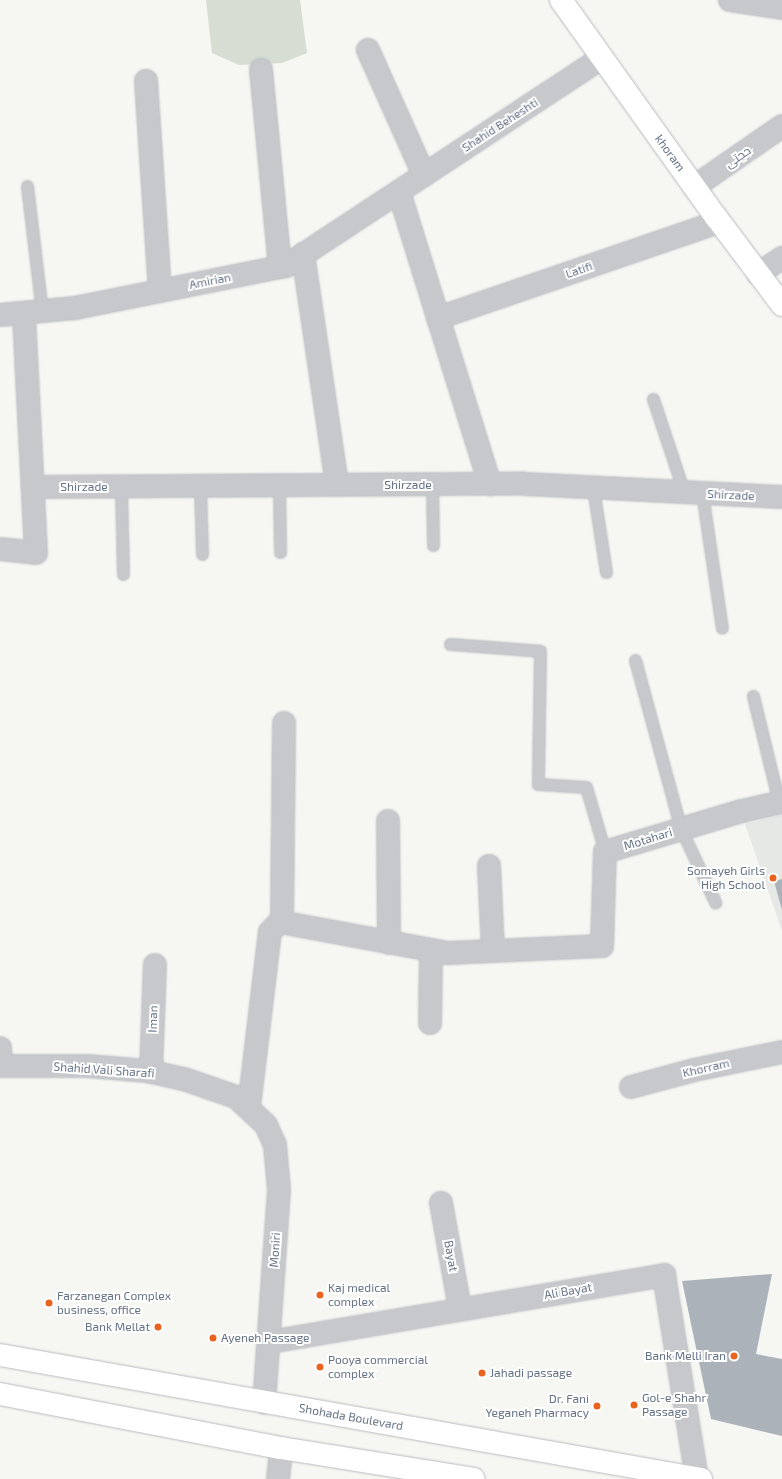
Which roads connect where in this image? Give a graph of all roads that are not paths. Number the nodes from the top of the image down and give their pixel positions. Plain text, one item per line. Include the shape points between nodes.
1 (560, 0) edge
2 (730, 0) edge
3 (782, 8) edge
4 (368, 50) dead end
5 (602, 58) junction
6 (261, 70) dead end
7 (146, 81) dead end
8 (782, 126) edge
9 (424, 175) junction
10 (26, 186) dead end
11 (694, 187) junction
12 (399, 192) junction
13 (719, 222) junction
14 (303, 254) junction
15 (782, 258) edge
16 (280, 267) junction
17 (758, 274) junction
18 (160, 291) junction
19 (782, 305) edge
20 (33, 312) junction
21 (0, 315) edge
22 (438, 318) junction
23 (653, 400) dead end
24 (432, 484) junction
25 (490, 484) junction
26 (279, 485) junction
27 (337, 485) junction
28 (200, 486) junction
29 (33, 487) junction
30 (121, 487) junction
31 (593, 488) junction
32 (693, 492) junction
33 (782, 497) edge
34 (432, 545) dead end
35 (0, 549) edge
36 (280, 552) dead end
37 (202, 554) dead end
38 (606, 572) dead end
39 (123, 574) dead end
40 (722, 628) dead end
41 (450, 644) dead end
42 (635, 660) dead end
43 (753, 696) dead end
44 (284, 723) dead end
45 (780, 802) edge
46 (388, 821) dead end
47 (681, 829) junction
48 (604, 852) junction
49 (489, 866) dead end
50 (716, 902) dead end
51 (280, 922) junction
52 (389, 943) junction
53 (431, 950) junction
54 (493, 951) junction
55 (155, 965) dead end
56 (430, 1023) dead end
57 (782, 1052) edge
58 (0, 1060) edge
59 (151, 1072) junction
60 (631, 1087) dead end
61 (248, 1108) junction
62 (442, 1203) dead end
63 (460, 1309) junction
64 (269, 1342) junction
65 (0, 1355) edge
66 (0, 1394) edge
67 (264, 1402) junction
68 (281, 1448) junction
69 (278, 1479) edge
70 (474, 1479) edge
71 (699, 1479) edge

1 - 5 main road, khoram
2 - 3 street
4 - 9 street
5 - 9 street, Shahid Beheshti
5 - 11 main road, khoram
6 - 16 street
7 - 18 street
8 - 11 street, حجتی
9 - 12 street, Shahid Beheshti
10 - 20 lane
11 - 13 main road, khoram
12 - 14 street, Amirian
12 - 22 street
13 - 17 main road, khoram
13 - 22 street, Latifi
14 - 16 street, Amirian via 286,266
14 - 27 street
15 - 17 street
16 - 18 street, Amirian
17 - 19 main road, khoram
18 - 20 street, Amirian via 74,308
20 - 21 street, Amirian
20 - 29 street
22 - 25 street
23 - 32 lane
24 - 25 street, Shirzade
24 - 27 street, Shirzade
24 - 34 lane
25 - 31 street, Shirzade
26 - 27 street, Shirzade
26 - 28 street, Shirzade
26 - 36 lane
28 - 30 street, Shirzade
28 - 37 lane
29 - 30 street, Shirzade
29 - 35 street via 36,553
30 - 39 lane
31 - 32 street, Shirzade
31 - 38 lane
32 - 33 street, Shirzade
32 - 40 lane
41 - 48 lane via 540,651 538,784 586,787
42 - 47 lane
43 - 45 lane
44 - 51 street
45 - 47 street, Motahari
46 - 52 street
47 - 48 street, Motahari
47 - 50 lane
48 - 54 street via 602,946
49 - 54 street
51 - 52 street
51 - 61 street via 270,932
52 - 53 street
53 - 54 street via 448,954
53 - 56 street
55 - 59 street, Iman
57 - 60 street, Khorram via 694,1070
58 - 59 street, Shahid Vali Sharafi
59 - 61 street, Shahid Vali Sharafi via 184,1079 236,1098
61 - 64 street, Moniri via 266,1125 275,1145 279,1190
62 - 63 street, Bayat
63 - 64 street, Ali Bayat
63 - 71 street, Ali Bayat via 664,1275
64 - 67 street, Moniri
65 - 67 main road, Shohada Boulevard
66 - 68 main road
67 - 71 main road, Shohada Boulevard
68 - 69 street
68 - 70 main road

